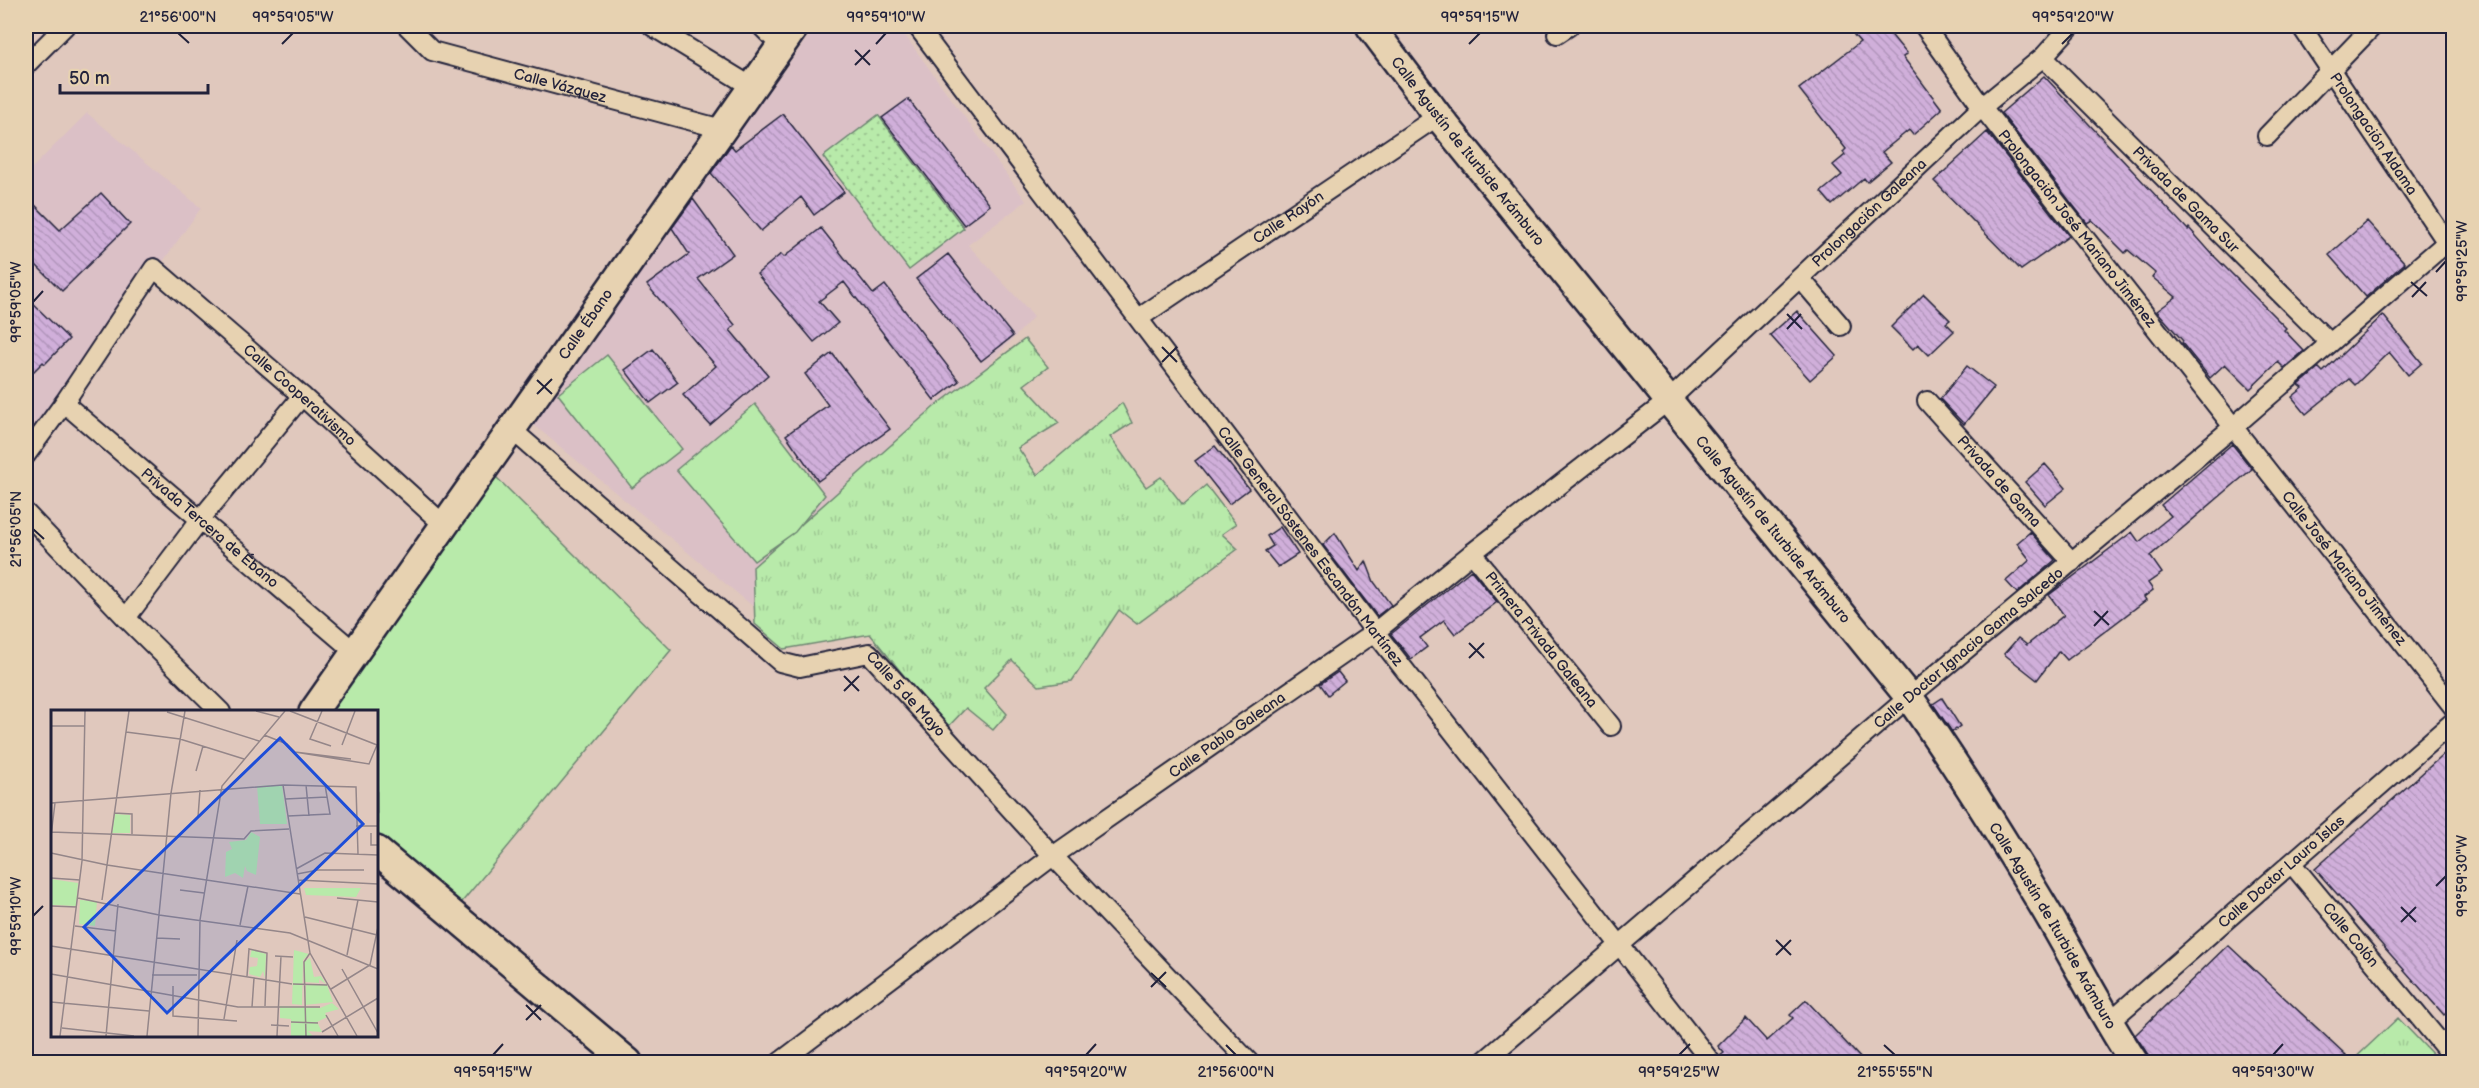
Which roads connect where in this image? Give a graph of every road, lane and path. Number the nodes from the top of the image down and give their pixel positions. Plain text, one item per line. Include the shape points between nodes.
1 (407, 26) edge
2 (652, 26) edge
3 (917, 26) edge
4 (1370, 26) edge
5 (1923, 26) edge
6 (2071, 26) edge
7 (2301, 26) edge
8 (2373, 26) edge
9 (60, 27) edge
10 (775, 31) edge
11 (2043, 57) junction
12 (26, 65) edge
13 (2332, 70) junction
14 (752, 87) junction
15 (1982, 107) junction
16 (1438, 116) junction
17 (722, 129) junction
18 (2267, 136) dead end
19 (2451, 244) edge
20 (1800, 278) junction
21 (1139, 318) junction
22 (1841, 326) dead end
23 (2330, 343) junction
24 (302, 396) junction
25 (1668, 401) junction
26 (1927, 401) dead end
27 (64, 404) junction
28 (2232, 428) junction
29 (511, 429) junction
30 (26, 455) edge
31 (26, 513) edge
32 (200, 521) junction
33 (444, 525) junction
34 (1472, 553) junction
35 (2072, 562) junction
36 (126, 618) junction
37 (1374, 632) junction
38 (356, 653) junction
39 (1909, 696) junction
40 (2454, 708) edge
41 (220, 710) edge
42 (314, 710) edge
43 (2454, 721) edge
44 (1611, 726) dead end
45 (378, 852) edge
46 (1053, 856) junction
47 (2292, 864) junction
48 (1619, 947) junction
49 (2108, 1023) junction
50 (2454, 1059) edge
51 (628, 1062) edge
52 (780, 1062) edge
53 (1250, 1062) edge
54 (1483, 1062) edge
55 (1710, 1062) edge
56 (2134, 1062) edge

1 - 17 street, Calle Vázquez via 432,51
2 - 14 street
3 - 21 street, Calle General Sóstenes Escandón Martínez
4 - 16 street, Calle Agustín de Iturbide Arámburo
5 - 15 street, Prolongación José Mariano Jiménez
6 - 11 street, Prolongación Galeana
7 - 13 street, Prolongación Aldama
8 - 13 street
9 - 12 street
10 - 14 street, Calle Ébano
11 - 15 street, Prolongación Galeana
11 - 23 street, Privada de Gama Sur
13 - 18 street
13 - 19 street, Prolongación Aldama
14 - 17 street, Calle Ébano
15 - 20 street, Prolongación Galeana
15 - 28 street, Prolongación José Mariano Jiménez
16 - 21 street, Calle Rayón
16 - 25 street, Calle Agustín de Iturbide Arámburo
17 - 29 street, Calle Ébano
19 - 23 street, Calle Doctor Ignacio Gama Salcedo
20 - 22 street
20 - 25 street, Prolongación Galeana
21 - 37 street, Calle General Sóstenes Escandón Martínez
23 - 28 street, Calle Doctor Ignacio Gama Salcedo
24 - 27 street, Calle Cooperativismo via 154,268
24 - 32 street
24 - 33 street, Calle Cooperativismo
25 - 34 street, Calle Pablo Galeana
25 - 39 street, Calle Agustín de Iturbide Arámburo
26 - 35 street, Privada de Gama
27 - 30 street
27 - 32 street, Privada Tercera de Ébano
28 - 35 street, Calle Doctor Ignacio Gama Salcedo
28 - 40 street, Calle José Mariano Jiménez
29 - 33 street, Calle Ébano
29 - 46 street, Calle 5 de Mayo via 780,662 800,667 869,653
31 - 36 street
32 - 36 street
32 - 38 street, Privada Tercera de Ébano
33 - 38 street, Calle Ébano
34 - 37 street, Calle Pablo Galeana
34 - 44 street, Primera Privada Galeana
35 - 39 street, Calle Doctor Ignacio Gama Salcedo
36 - 41 street
37 - 46 street, Calle Pablo Galeana
37 - 48 street, Calle General Sóstenes Escandón Martínez
38 - 42 street, Calle Ébano
39 - 48 street, Calle Doctor Ignacio Gama Salcedo
39 - 49 street, Calle Agustín de Iturbide Arámburo via 1962,772 2032,887
43 - 47 street, Calle Doctor Lauro Islas
45 - 51 street
46 - 52 street, Calle Pablo Galeana
46 - 53 street, Calle 5 de Mayo
47 - 49 street, Calle Doctor Lauro Islas
47 - 50 street, Calle Colón
48 - 54 street, Calle Doctor Ignacio Gama Salcedo
48 - 55 street, Calle General Sóstenes Escandón Martínez
49 - 56 street, Calle Agustín de Iturbide Arámburo

